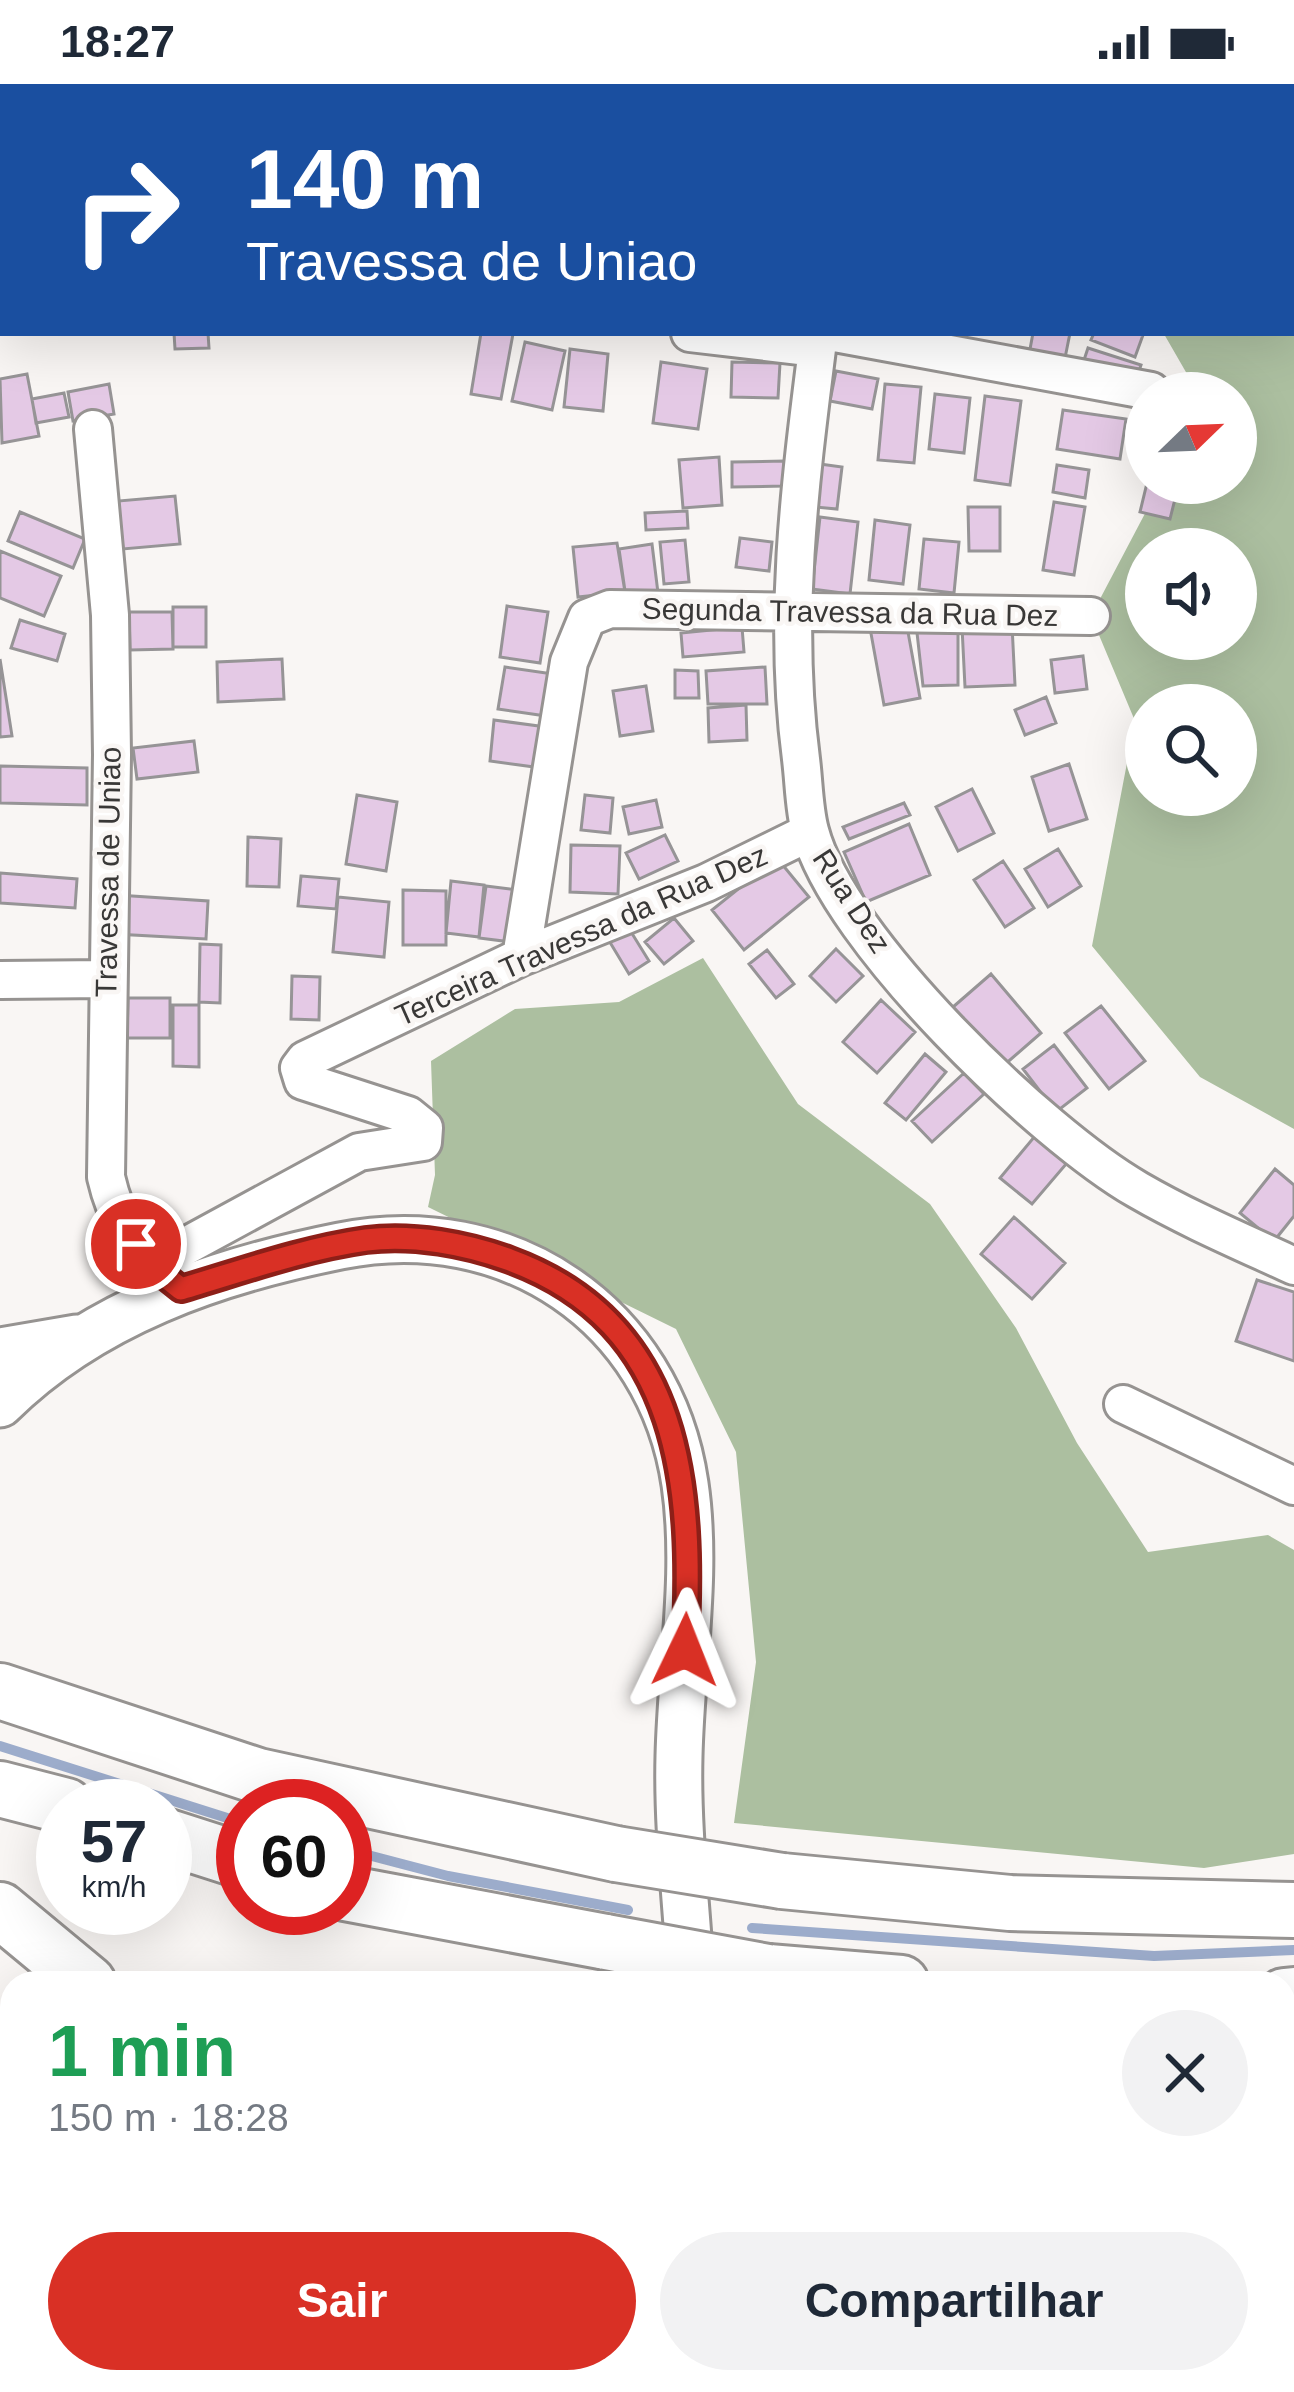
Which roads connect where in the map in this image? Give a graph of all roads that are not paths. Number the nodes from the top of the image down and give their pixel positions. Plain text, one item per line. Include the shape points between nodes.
1 (770, 336) edge
2 (824, 338) edge
3 (1125, 388) edge
4 (93, 429) dead end
5 (790, 614) junction
6 (1091, 616) dead end
7 (810, 832) junction
8 (521, 956) junction
9 (106, 979) junction
10 (0, 980) edge
11 (1294, 1266) edge
12 (166, 1277) junction
13 (80, 1338) junction
14 (0, 1351) edge
15 (0, 1404) edge
16 (1123, 1404) dead end
17 (1294, 1486) edge
18 (2, 1688) edge
19 (0, 1789) edge
20 (36, 1798) edge
21 (372, 1897) edge
22 (0, 1910) edge
23 (1294, 1910) edge
24 (74, 1971) edge
25 (690, 1971) edge
26 (763, 1971) edge

1 - 2 street
2 - 3 street
2 - 5 street, Rua Dez via 800,451
4 - 9 street, Travessa de Uniao via 110,615
5 - 6 street, Segunda Travessa da Rua Dez
5 - 7 street, Rua Dez
5 - 8 street, Segunda Travessa da Rua Dez via 610,608 582,624
7 - 8 street, Terceira Travessa da Rua Dez
7 - 11 street, Rua Dez via 854,914 925,1004 1059,1133 1136,1189
8 - 12 street, Terceira Travessa da Rua Dez via 305,1060 299,1076 317,1089 408,1115 424,1128 423,1142 359,1153
9 - 10 street
9 - 12 street, Travessa de Uniao via 106,1177 121,1222
12 - 13 main road
12 - 25 main road via 371,1239 468,1245 552,1276 622,1337 650,1381 686,1485 678,1760
13 - 14 main road
13 - 15 main road
16 - 17 street
18 - 23 highway, bridge via 258,1776 616,1854 782,1881 1010,1903
19 - 20 highway
21 - 26 highway, bridge
22 - 24 highway

